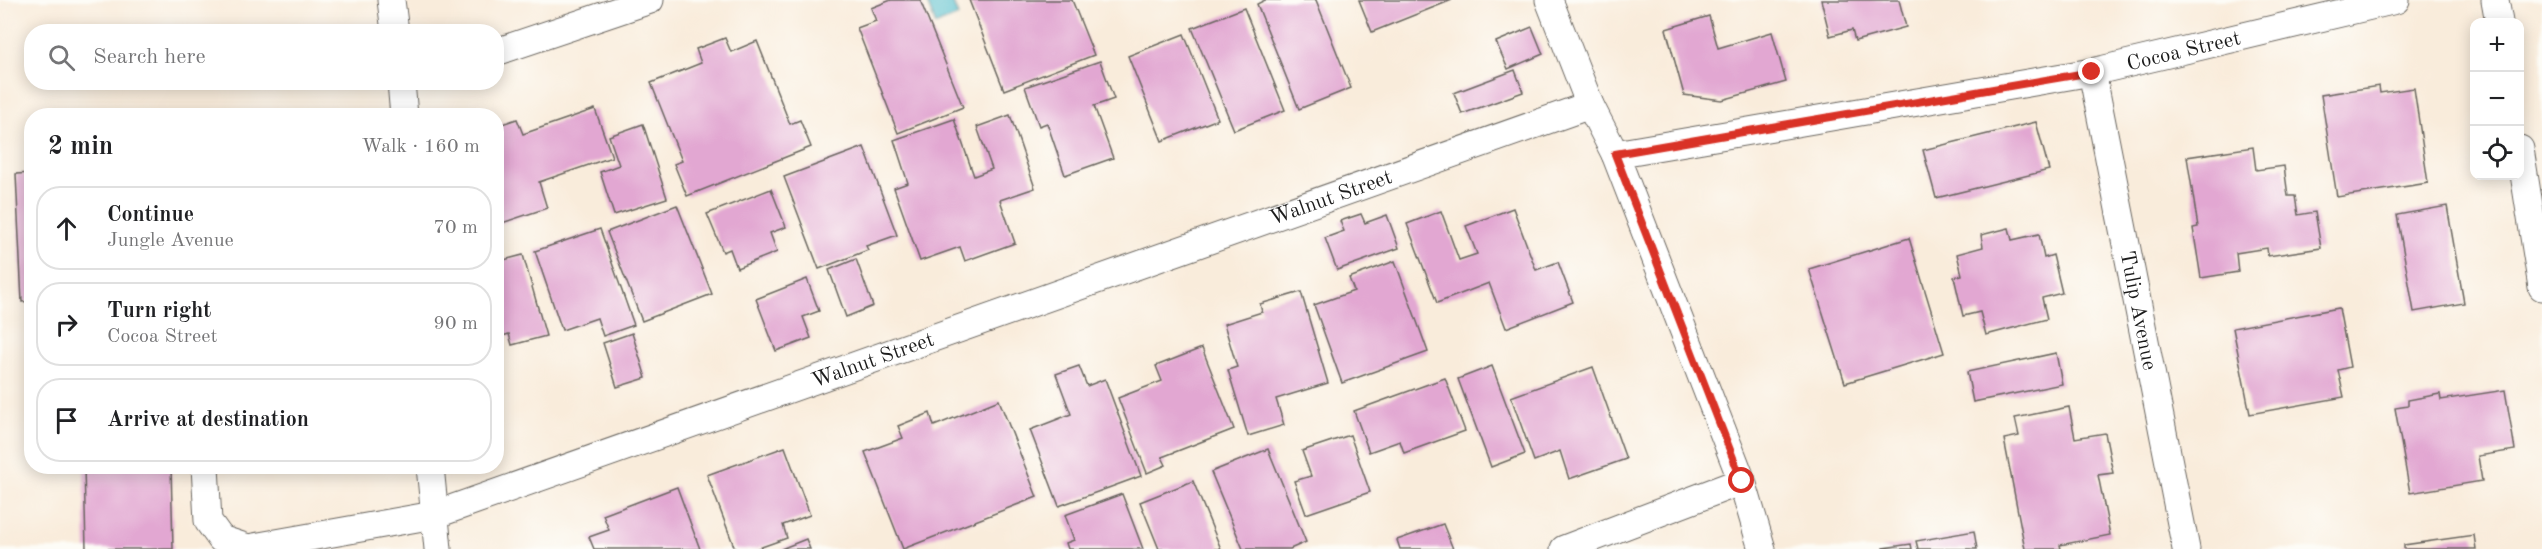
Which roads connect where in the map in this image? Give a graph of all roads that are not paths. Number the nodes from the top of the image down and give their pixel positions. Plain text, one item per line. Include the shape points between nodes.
1 (391, 0) edge
2 (650, 0) edge
3 (1550, 0) edge
4 (2396, 0) edge
5 (2495, 0) edge
6 (2326, 8) edge
7 (2498, 18) edge
8 (394, 24) edge
9 (504, 49) edge
10 (2092, 72) junction
11 (404, 90) edge
12 (1590, 105) junction
13 (404, 108) edge
14 (1615, 154) junction
15 (2524, 174) edge
16 (2542, 287) edge
17 (205, 474) edge
18 (431, 474) edge
19 (1742, 481) junction
20 (434, 515) junction
21 (438, 549) edge
22 (1564, 549) edge
23 (1762, 549) edge
24 (2186, 549) edge

1 - 8 street
2 - 9 street
3 - 12 street
4 - 6 street, Cocoa Street
5 - 7 street
6 - 10 street, Cocoa Street
10 - 14 street, Cocoa Street
10 - 24 street, Tulip Avenue
11 - 13 street
12 - 14 street
12 - 20 street, Walnut Street
14 - 19 street
15 - 16 street
17 - 20 street, Walnut Street via 208,521 220,539 248,548
18 - 20 street
19 - 22 street
19 - 23 street
20 - 21 street

